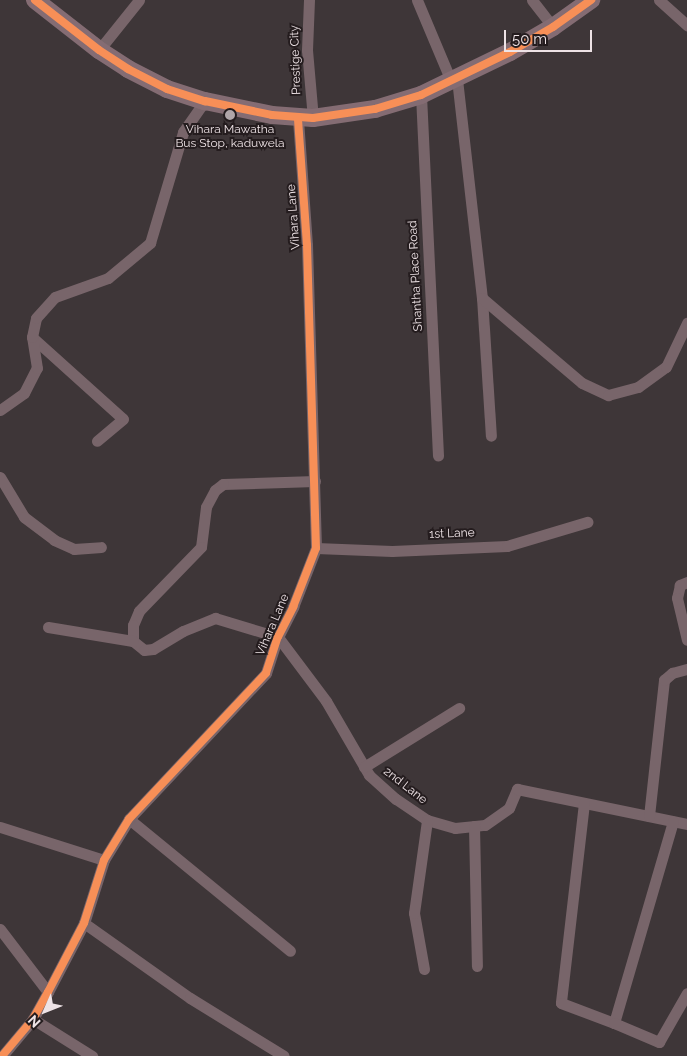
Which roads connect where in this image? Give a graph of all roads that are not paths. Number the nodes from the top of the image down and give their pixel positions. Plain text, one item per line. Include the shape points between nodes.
1 (36, 0) edge
2 (139, 0) edge
3 (309, 0) edge
4 (416, 0) edge
5 (532, 0) edge
6 (591, 0) edge
7 (660, 0) edge
8 (687, 25) edge
9 (553, 27) junction
10 (99, 50) junction
11 (454, 80) junction
12 (421, 95) junction
13 (205, 102) junction
14 (306, 118) junction
15 (482, 298) junction
16 (687, 323) edge
17 (32, 337) junction
18 (0, 410) edge
19 (491, 436) dead end
20 (97, 441) dead end
21 (438, 456) dead end
22 (0, 477) edge
23 (315, 481) junction
24 (587, 522) dead end
25 (101, 547) dead end
26 (316, 548) junction
27 (687, 582) edge
28 (48, 626) dead end
29 (278, 637) junction
30 (687, 640) edge
31 (133, 641) junction
32 (687, 669) edge
33 (459, 708) dead end
34 (364, 767) junction
35 (584, 803) junction
36 (649, 816) junction
37 (129, 819) junction
38 (427, 820) junction
39 (673, 821) junction
40 (687, 824) edge
41 (0, 826) edge
42 (474, 826) junction
43 (104, 860) junction
44 (84, 923) junction
45 (0, 929) edge
46 (290, 951) dead end
47 (477, 966) dead end
48 (424, 969) dead end
49 (48, 992) junction
50 (687, 993) edge
51 (33, 1019) junction
52 (614, 1023) junction
53 (2, 1056) edge
54 (92, 1056) edge
55 (284, 1056) edge

1 - 10 main road
2 - 10 street
3 - 14 street, Prestige City
4 - 11 street
5 - 9 street
6 - 9 main road
7 - 8 street
9 - 11 main road
10 - 13 main road via 167,89
11 - 12 main road
11 - 15 street
12 - 14 main road via 375,109
12 - 21 street, Shantha Place Road
13 - 14 main road
13 - 17 street via 183,132 150,242 108,278 55,297 36,318
14 - 23 street, Vihara Lane
15 - 16 street via 582,383 608,395 638,387 666,367
15 - 19 street
17 - 18 street via 37,368 24,393
17 - 20 street via 123,418
22 - 25 street via 24,518 54,540 74,549
23 - 26 street, Vihara Lane
23 - 31 street via 224,484 215,490 206,507 201,547 139,611 133,625
24 - 26 street, 1st Lane via 507,546 392,551
26 - 29 street, Vihara Lane via 294,608
27 - 30 street via 680,585 677,598
28 - 31 street
29 - 31 street via 215,618 183,631 153,650 144,650
29 - 34 street, 2nd Lane via 326,701
29 - 37 street, Vihara Lane via 266,673
32 - 36 street via 672,673 664,680
33 - 34 street
34 - 38 street, 2nd Lane via 396,799
35 - 36 street, 2nd Lane
35 - 42 street, 2nd Lane via 517,789 509,808 485,825
35 - 52 street via 561,1003
36 - 39 street, 2nd Lane
37 - 43 street, Vihara Lane
37 - 46 street
38 - 42 street, 2nd Lane via 455,828
38 - 48 street via 414,913
39 - 40 street, 2nd Lane
39 - 52 street
41 - 43 street
42 - 47 street
43 - 44 street, Vihara Lane
44 - 49 street, Vihara Lane
44 - 55 street via 190,998
45 - 49 street
49 - 51 street, Vihara Lane
50 - 52 street via 659,1042
51 - 53 street, Vihara Lane
51 - 54 street

